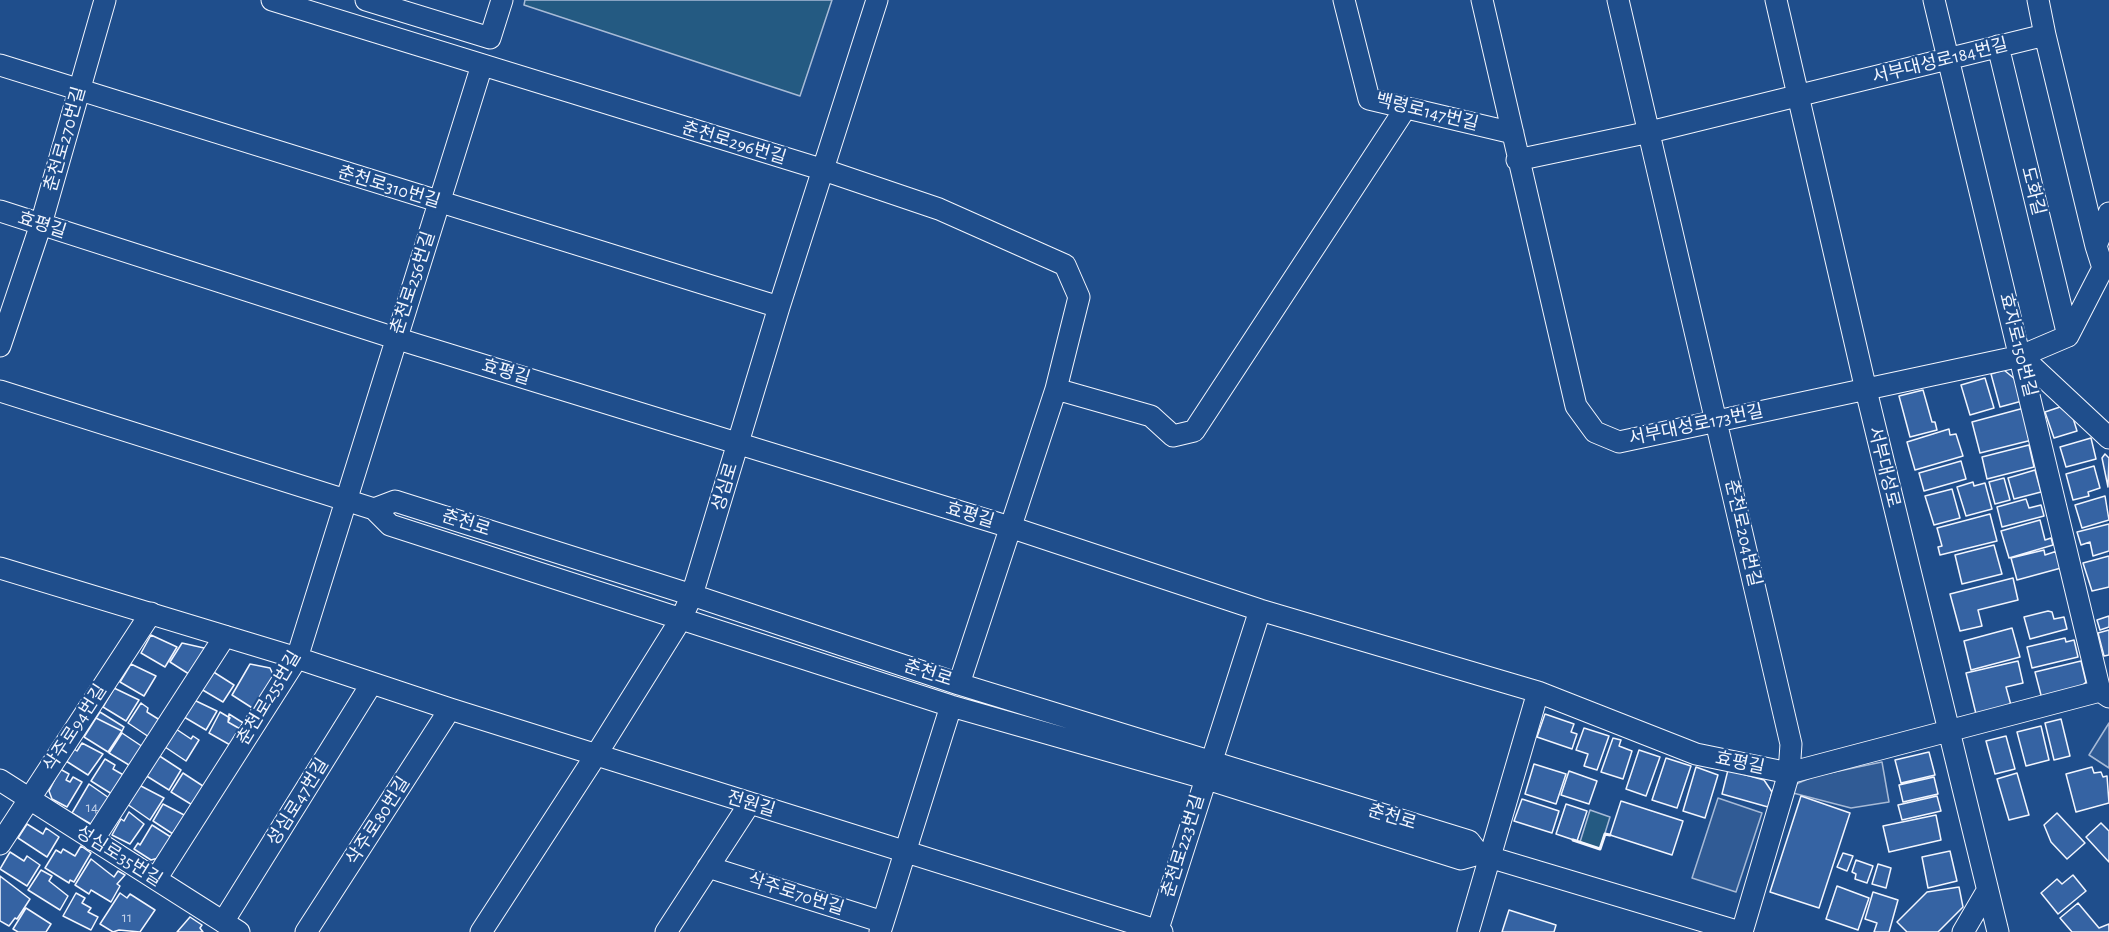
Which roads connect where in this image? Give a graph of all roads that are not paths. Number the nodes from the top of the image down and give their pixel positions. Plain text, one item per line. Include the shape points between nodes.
1 (105, 0) edge
2 (272, 0) edge
3 (366, 0) edge
4 (502, 0) edge
5 (878, 0) edge
6 (1344, 0) edge
7 (1482, 0) edge
8 (1618, 0) edge
9 (1776, 0) edge
10 (1934, 0) edge
11 (2038, 0) edge
12 (2045, 35) junction
13 (1998, 46) junction
14 (1947, 59) junction
15 (0, 64) edge
16 (482, 65) junction
17 (78, 89) junction
18 (1799, 95) junction
19 (1405, 109) junction
20 (1650, 132) junction
21 (1513, 133) junction
22 (1517, 160) junction
23 (824, 170) junction
24 (439, 203) junction
25 (0, 211) edge
26 (2109, 213) edge
27 (40, 224) junction
28 (2096, 246) junction
29 (779, 307) junction
30 (2068, 336) junction
31 (395, 338) junction
32 (0, 346) edge
33 (2021, 356) junction
34 (1056, 389) junction
35 (1866, 390) junction
36 (0, 391) edge
37 (1717, 421) junction
38 (2109, 438) edge
39 (739, 443) junction
40 (345, 500) junction
41 (374, 509) junction
42 (1012, 528) junction
43 (0, 568) edge
44 (692, 595) junction
45 (1260, 610) junction
46 (151, 613) junction
47 (681, 620) junction
48 (225, 636) junction
49 (297, 658) junction
50 (372, 683) junction
51 (959, 684) junction
52 (1538, 692) junction
53 (2104, 694) edge
54 (951, 706) junction
55 (450, 709) junction
56 (1948, 733) junction
57 (596, 755) junction
58 (1207, 769) junction
59 (1789, 773) junction
60 (0, 780) edge
61 (29, 799) junction
62 (750, 803) junction
63 (93, 840) junction
64 (0, 844) edge
65 (907, 853) junction
66 (1485, 855) junction
67 (708, 867) junction
68 (156, 879) junction
69 (1987, 891) junction
70 (231, 927) edge
71 (882, 927) edge
72 (1159, 931) edge
73 (306, 932) edge
74 (481, 932) edge
75 (666, 932) edge
76 (1468, 932) edge
77 (1741, 932) edge
78 (1963, 932) edge
79 (1998, 932) edge

1 - 17 street, 춘천로270번길
2 - 16 street, 춘천로296번길
3 - 4 street via 490,38
5 - 23 street, 성심로
6 - 19 street, 백령로147번길 via 1369,99
7 - 21 street, 서부대성로173번길
8 - 20 street, 춘천로204번길
9 - 18 street, 서부대성로
10 - 14 street, 효자로150번길
11 - 12 street
12 - 13 street, 서부대성로184번길
12 - 28 street
13 - 14 street, 서부대성로184번길
13 - 30 street, 도화길
14 - 18 street, 서부대성로184번길
14 - 33 street, 효자로150번길
15 - 17 street, 춘천로310번길
16 - 23 street, 춘천로296번길
16 - 24 street, 춘천로256번길
17 - 24 street, 춘천로310번길
17 - 27 street, 춘천로270번길
18 - 20 street
18 - 35 street, 서부대성로
19 - 21 street, 백령로147번길
19 - 34 street via 1194,431 1173,436 1151,416
20 - 22 street
20 - 37 street, 춘천로204번길
21 - 22 street, 서부대성로173번길
22 - 37 street, 서부대성로173번길 via 1576,406 1595,432 1619,442
23 - 29 street, 성심로
23 - 34 street, 춘천로296번길 via 939,208 1065,265 1079,297
24 - 29 street, 춘천로310번길
24 - 31 street, 춘천로256번길
25 - 27 street, 효평길
26 - 28 street
27 - 31 street, 효평길
27 - 32 street, 춘천로270번길
28 - 30 street via 2103,268
29 - 39 street, 성심로
30 - 33 street
31 - 39 street, 효평길
31 - 40 street, 춘천로256번길
33 - 35 street
33 - 38 street
33 - 53 street, 효자로150번길
34 - 42 street, 효평길
35 - 37 street, 서부대성로173번길
35 - 56 street, 서부대성로
36 - 40 street, 춘천로
37 - 59 street, 춘천로204번길 via 1791,744
39 - 42 street, 효평길
39 - 44 street, 성심로
40 - 41 street, 춘천로
40 - 49 street, 춘천로255번길
41 - 44 street, 춘천로 via 395,501
41 - 47 street, 춘천로 via 390,525
42 - 45 street, 효평길
42 - 51 street, 효평길
43 - 46 street
44 - 47 street, 성심로
44 - 51 street, 춘천로
45 - 52 street, 효평길
45 - 58 street
46 - 48 street
46 - 61 street, 삭주로94번길
47 - 54 street, 춘천로
47 - 57 street, 성심로
48 - 49 street
48 - 63 street
49 - 50 street
49 - 68 street, 춘천로255번길
50 - 55 street
50 - 70 street, 성심로47번길
51 - 58 street, 춘천로
52 - 59 street, 효평길 via 1696,754
52 - 66 street
53 - 56 street, 효자로150번길
54 - 58 street, 춘천로
54 - 65 street
55 - 57 street
55 - 73 street, 삭주로80번길
56 - 59 street, 효평길
56 - 69 street, 서부대성로
57 - 62 street, 전원길
57 - 74 street, 성심로
58 - 66 street, 춘천로 via 1461,859
58 - 72 street, 춘천로223번길
59 - 77 street, 춘천로204번길
60 - 61 street, 성심로35번길
61 - 63 street, 성심로35번길
61 - 64 street, 삭주로94번길
62 - 65 street, 전원길
62 - 67 street
63 - 68 street, 성심로35번길
65 - 71 street
65 - 72 street, 전원길
66 - 76 street
66 - 77 street, 춘천로
67 - 71 street, 삭주로70번길
67 - 75 street
68 - 70 street, 성심로35번길
69 - 78 street
69 - 79 street, 서부대성로

